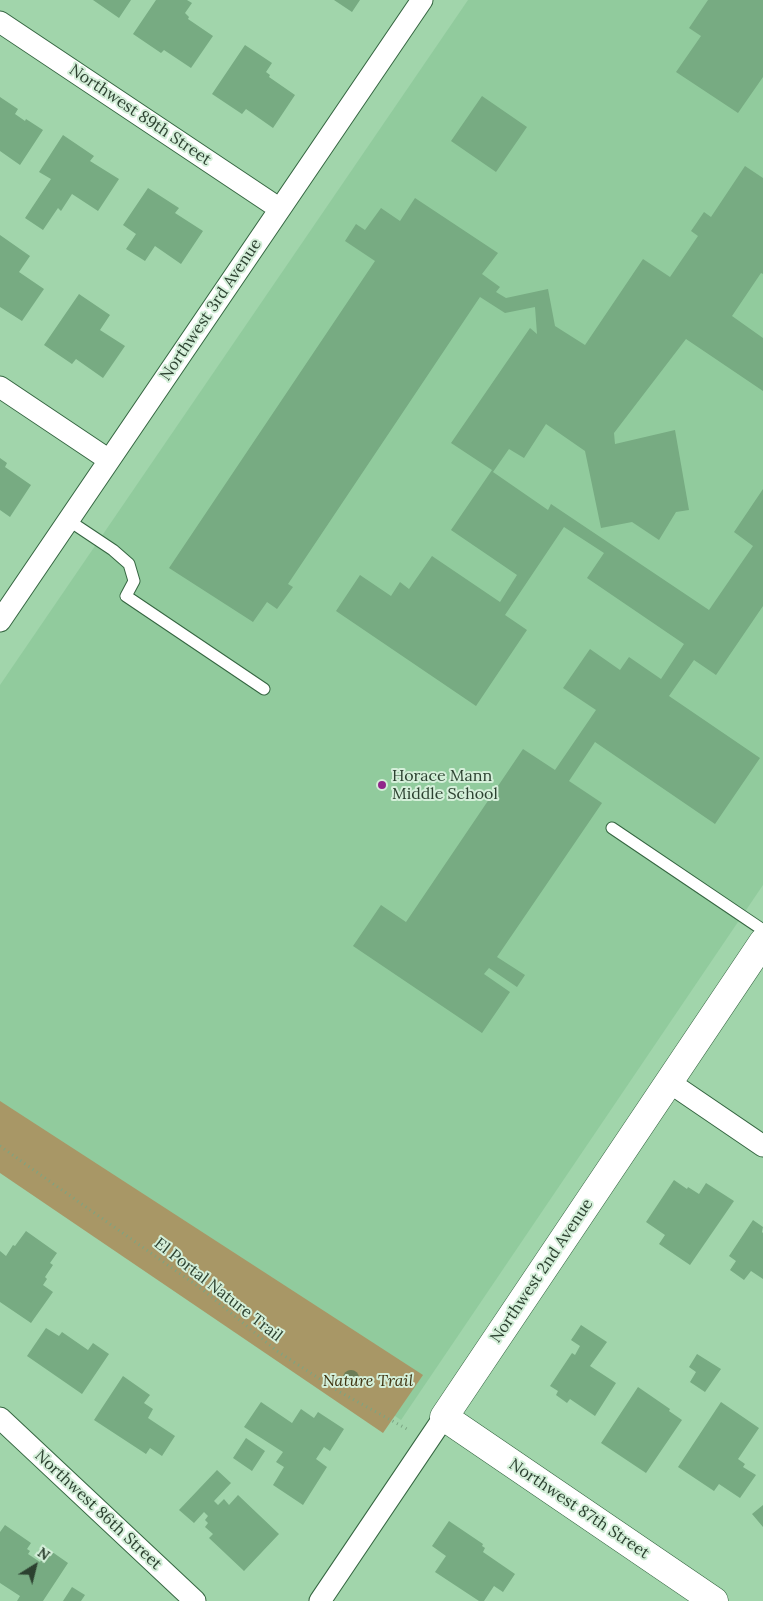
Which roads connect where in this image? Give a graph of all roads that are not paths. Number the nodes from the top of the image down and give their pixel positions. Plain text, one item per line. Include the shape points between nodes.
1 (422, 0) edge
2 (0, 22) edge
3 (280, 209) junction
4 (0, 387) edge
5 (109, 460) junction
6 (68, 520) junction
7 (0, 621) edge
8 (264, 690) dead end
9 (612, 828) dead end
10 (763, 930) edge
11 (763, 942) edge
12 (669, 1082) junction
13 (763, 1146) edge
14 (444, 1417) junction
15 (0, 1418) edge
16 (195, 1601) edge
17 (320, 1601) edge
18 (714, 1601) edge

1 - 3 street, Northwest 3rd Avenue
2 - 3 street, Northwest 89th Street
3 - 5 street, Northwest 3rd Avenue
4 - 5 street
5 - 6 street, Northwest 3rd Avenue
6 - 7 street, Northwest 3rd Avenue
6 - 8 lane via 129,564 134,581 126,596
9 - 10 lane
11 - 12 street, Northwest 2nd Avenue
12 - 13 street
12 - 14 street, Northwest 2nd Avenue
14 - 17 street, Northwest 2nd Avenue
14 - 18 street, Northwest 87th Street
15 - 16 street, Northwest 86th Street

